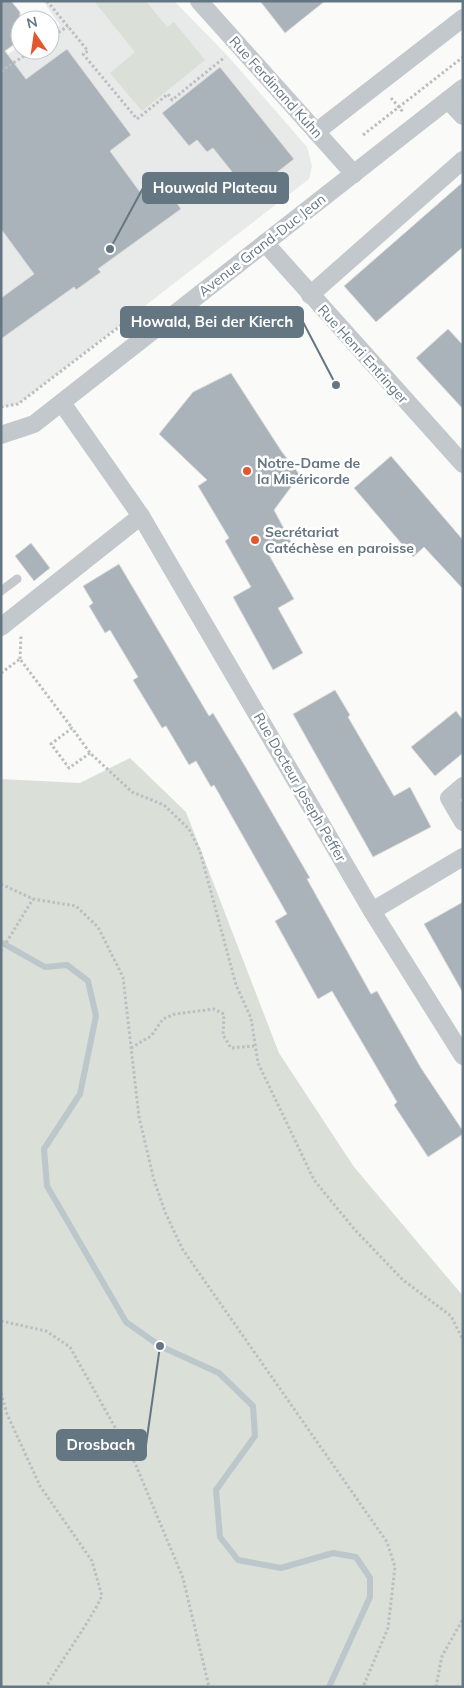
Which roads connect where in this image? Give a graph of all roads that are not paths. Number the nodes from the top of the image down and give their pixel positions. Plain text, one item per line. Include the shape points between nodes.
1 (199, 1) edge
2 (463, 18) edge
3 (463, 88) edge
4 (448, 100) junction
5 (463, 116) edge
6 (316, 132) junction
7 (463, 160) edge
8 (354, 174) junction
9 (265, 243) junction
10 (310, 295) junction
11 (62, 403) junction
12 (1, 435) edge
13 (463, 464) edge
14 (141, 516) junction
15 (17, 579) dead end
16 (1, 591) edge
17 (1, 627) edge
18 (463, 786) edge
19 (463, 822) edge
20 (463, 857) edge
21 (372, 911) junction
22 (463, 1056) edge

1 - 6 street, Rue Ferdinand Kuhn
2 - 6 street
3 - 4 street, Avenue Grand-Duc Jean
4 - 5 street
4 - 8 street, Avenue Grand-Duc Jean
6 - 8 street, Rue Ferdinand Kuhn
7 - 10 street
8 - 9 street, Avenue Grand-Duc Jean
9 - 10 street, Rue Henri Entringer
9 - 11 street, Avenue Grand-Duc Jean
10 - 13 street, Rue Henri Entringer
11 - 12 street, Avenue Grand-Duc Jean via 34,424
11 - 14 street, Rue Docteur Joseph Peffer
14 - 17 street
14 - 21 street, Rue Docteur Joseph Peffer
15 - 16 lane
18 - 19 street via 449,798
20 - 21 street
21 - 22 street, Rue Docteur Joseph Peffer

